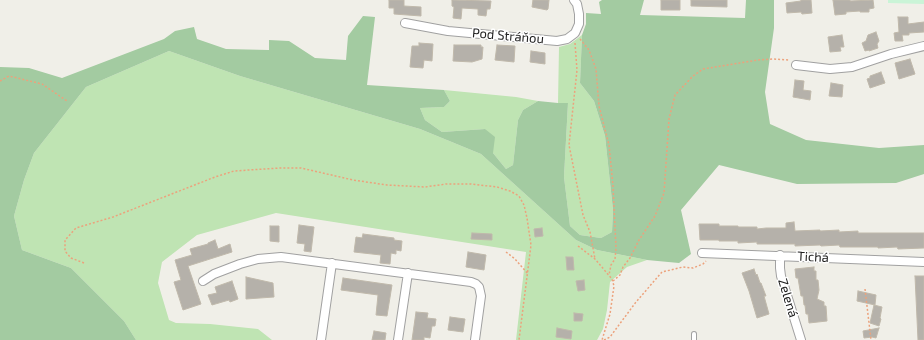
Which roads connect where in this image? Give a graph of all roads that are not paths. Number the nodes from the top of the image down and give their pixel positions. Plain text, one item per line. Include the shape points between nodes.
1 (574, 0) edge
2 (405, 23) dead end
3 (924, 46) edge
4 (796, 65) road end
5 (702, 253) dead end
6 (780, 255) junction
7 (924, 262) edge
8 (332, 263) junction
9 (408, 273) junction
10 (203, 281) dead end
11 (694, 334) dead end
12 (321, 340) edge
13 (398, 340) edge
14 (475, 340) edge
15 (694, 340) edge
16 (801, 340) edge

1 - 2 street, Pod Stráňou via 577,4 579,24 575,33 558,41 448,31
3 - 4 street via 852,67 830,69
5 - 6 street, Tichá
6 - 7 street, Tichá
6 - 16 street, Zelená via 781,276
8 - 9 street
8 - 10 street via 285,257 250,260
8 - 12 street
9 - 13 street
9 - 14 street via 476,284 481,296
11 - 15 lane

